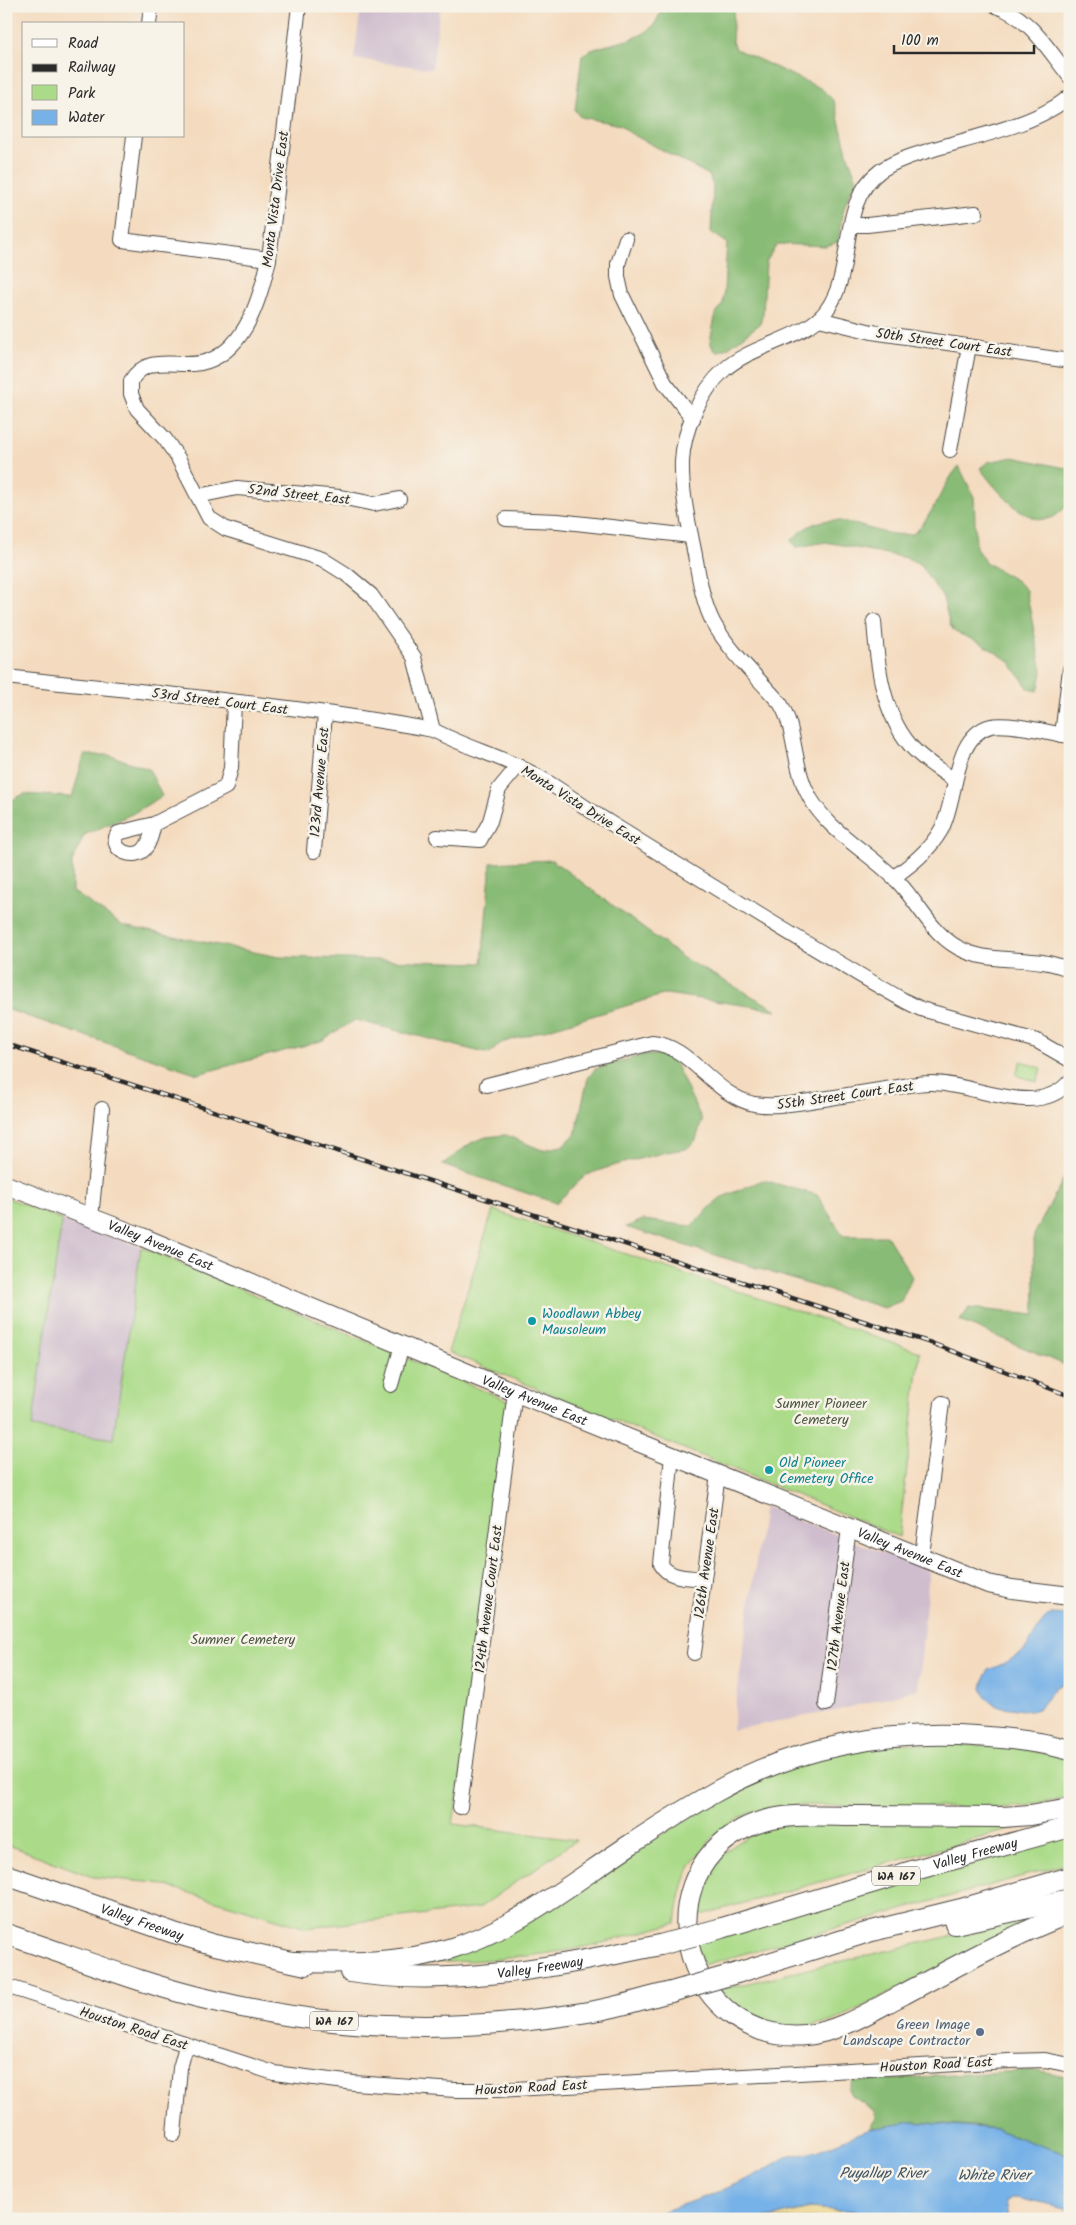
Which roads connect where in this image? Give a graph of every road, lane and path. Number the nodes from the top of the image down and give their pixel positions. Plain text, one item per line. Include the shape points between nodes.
1 (151, 6) edge
2 (299, 6) edge
3 (1002, 7) edge
4 (149, 22) edge
5 (1070, 78) edge
6 (1070, 96) edge
7 (134, 138) edge
8 (976, 213) dead end
9 (852, 225) junction
10 (626, 239) dead end
11 (269, 259) junction
12 (819, 319) junction
13 (969, 346) junction
14 (1070, 361) edge
15 (693, 419) junction
16 (950, 450) dead end
17 (198, 496) junction
18 (399, 499) dead end
19 (506, 519) dead end
20 (691, 536) junction
21 (874, 621) dead end
22 (1070, 669) edge
23 (6, 676) edge
24 (234, 703) junction
25 (325, 713) junction
26 (433, 730) junction
27 (1066, 735) edge
28 (518, 766) junction
29 (956, 782) junction
30 (154, 824) dead end
31 (437, 837) dead end
32 (314, 851) dead end
33 (893, 878) junction
34 (1070, 970) edge
35 (1070, 1060) edge
36 (1070, 1080) edge
37 (487, 1085) dead end
38 (102, 1109) dead end
39 (6, 1185) edge
40 (91, 1218) junction
41 (402, 1344) junction
42 (391, 1385) dead end
43 (515, 1392) junction
44 (942, 1403) dead end
45 (672, 1456) junction
46 (724, 1477) junction
47 (849, 1528) junction
48 (919, 1557) junction
49 (704, 1579) junction
50 (1070, 1596) edge
51 (694, 1653) dead end
52 (826, 1704) dead end
53 (1070, 1750) edge
54 (460, 1807) dead end
55 (1070, 1808) edge
56 (1070, 1827) edge
57 (6, 1875) edge
58 (1070, 1877) edge
59 (1070, 1899) edge
60 (1070, 1913) edge
61 (6, 1934) edge
62 (780, 1961) junction
63 (294, 1962) junction
64 (6, 1986) edge
65 (186, 2046) junction
66 (1070, 2065) edge
67 (174, 2134) dead end

1 - 4 street
2 - 11 street, Monta Vista Drive East
3 - 5 street via 1029,26
6 - 9 street via 1040,116 892,164 872,178 864,190 854,208
7 - 11 street via 122,240
8 - 9 street
9 - 12 street via 843,276 832,302
10 - 15 street via 618,264 622,295 665,383
11 - 17 street, Monta Vista Drive East via 261,291 248,322 227,350 201,363 154,363 142,368 131,381 131,394 137,409 165,438
12 - 13 street, 50th Street Court East via 872,332
12 - 15 street via 786,338 747,353 724,370 701,400
13 - 14 street, 50th Street Court East
13 - 16 street
15 - 20 street via 682,461
17 - 18 street, 52nd Street East via 236,488 340,497 374,504
17 - 26 street, Monta Vista Drive East via 205,512 226,529 322,559 371,595 414,657
19 - 20 street via 558,521
20 - 33 street via 699,580 713,622 786,712 798,769 809,796 844,837
21 - 29 street via 878,668 895,720 910,745
22 - 27 street via 1065,709
23 - 24 street, 53rd Street Court East
24 - 25 street, 53rd Street Court East
24 - 30 street via 231,768 226,788
25 - 26 street, 53rd Street Court East
25 - 32 street, 123rd Avenue East
26 - 28 street, Monta Vista Drive East
27 - 29 street via 1002,725 980,730 965,748
28 - 31 street via 499,789 490,821 480,840
28 - 35 street, Monta Vista Drive East via 905,1001 921,1009 1037,1041
29 - 33 street via 941,830 920,857
33 - 34 street via 936,931 965,951 987,957 1051,963
36 - 37 street, 55th Street Court East via 1064,1088 1041,1099 1015,1098 929,1083 764,1105 731,1095 677,1050 652,1043
38 - 40 street
39 - 40 main road, Valley Avenue East
40 - 41 main road, Valley Avenue East
41 - 42 street
41 - 43 main road, Valley Avenue East
43 - 45 main road, Valley Avenue East
43 - 54 street, 124th Avenue Court East
44 - 48 street
45 - 46 main road, Valley Avenue East
45 - 49 street via 661,1564 669,1573
46 - 47 main road, Valley Avenue East
46 - 49 street, 126th Avenue East via 717,1482
47 - 48 main road, Valley Avenue East
47 - 52 street, 127th Avenue East
48 - 50 main road, Valley Avenue East via 988,1584
49 - 51 street, 126th Avenue East
53 - 63 highway via 1011,1738 944,1734 897,1735 804,1754 718,1791 525,1914 454,1948 416,1957 376,1961
55 - 60 highway via 1003,1817 795,1816 758,1822 727,1840 701,1870 687,1909 688,1943 700,1980 732,2014 770,2033 806,2035 829,2030 868,2012
56 - 63 highway, Valley Freeway / WA 167, bridge via 660,1945 572,1962 506,1972 415,1977 360,1974
57 - 63 highway, Valley Freeway / WA 167 via 174,1933
58 - 62 highway, WA 167 via 872,1931
59 - 62 highway
61 - 62 highway, WA 167, bridge via 215,2002 295,2017 413,2027 504,2022 595,2011
64 - 65 street, Houston Road East
65 - 66 street, Houston Road East via 299,2077 455,2090 1009,2060 1045,2060
65 - 67 street via 180,2068

